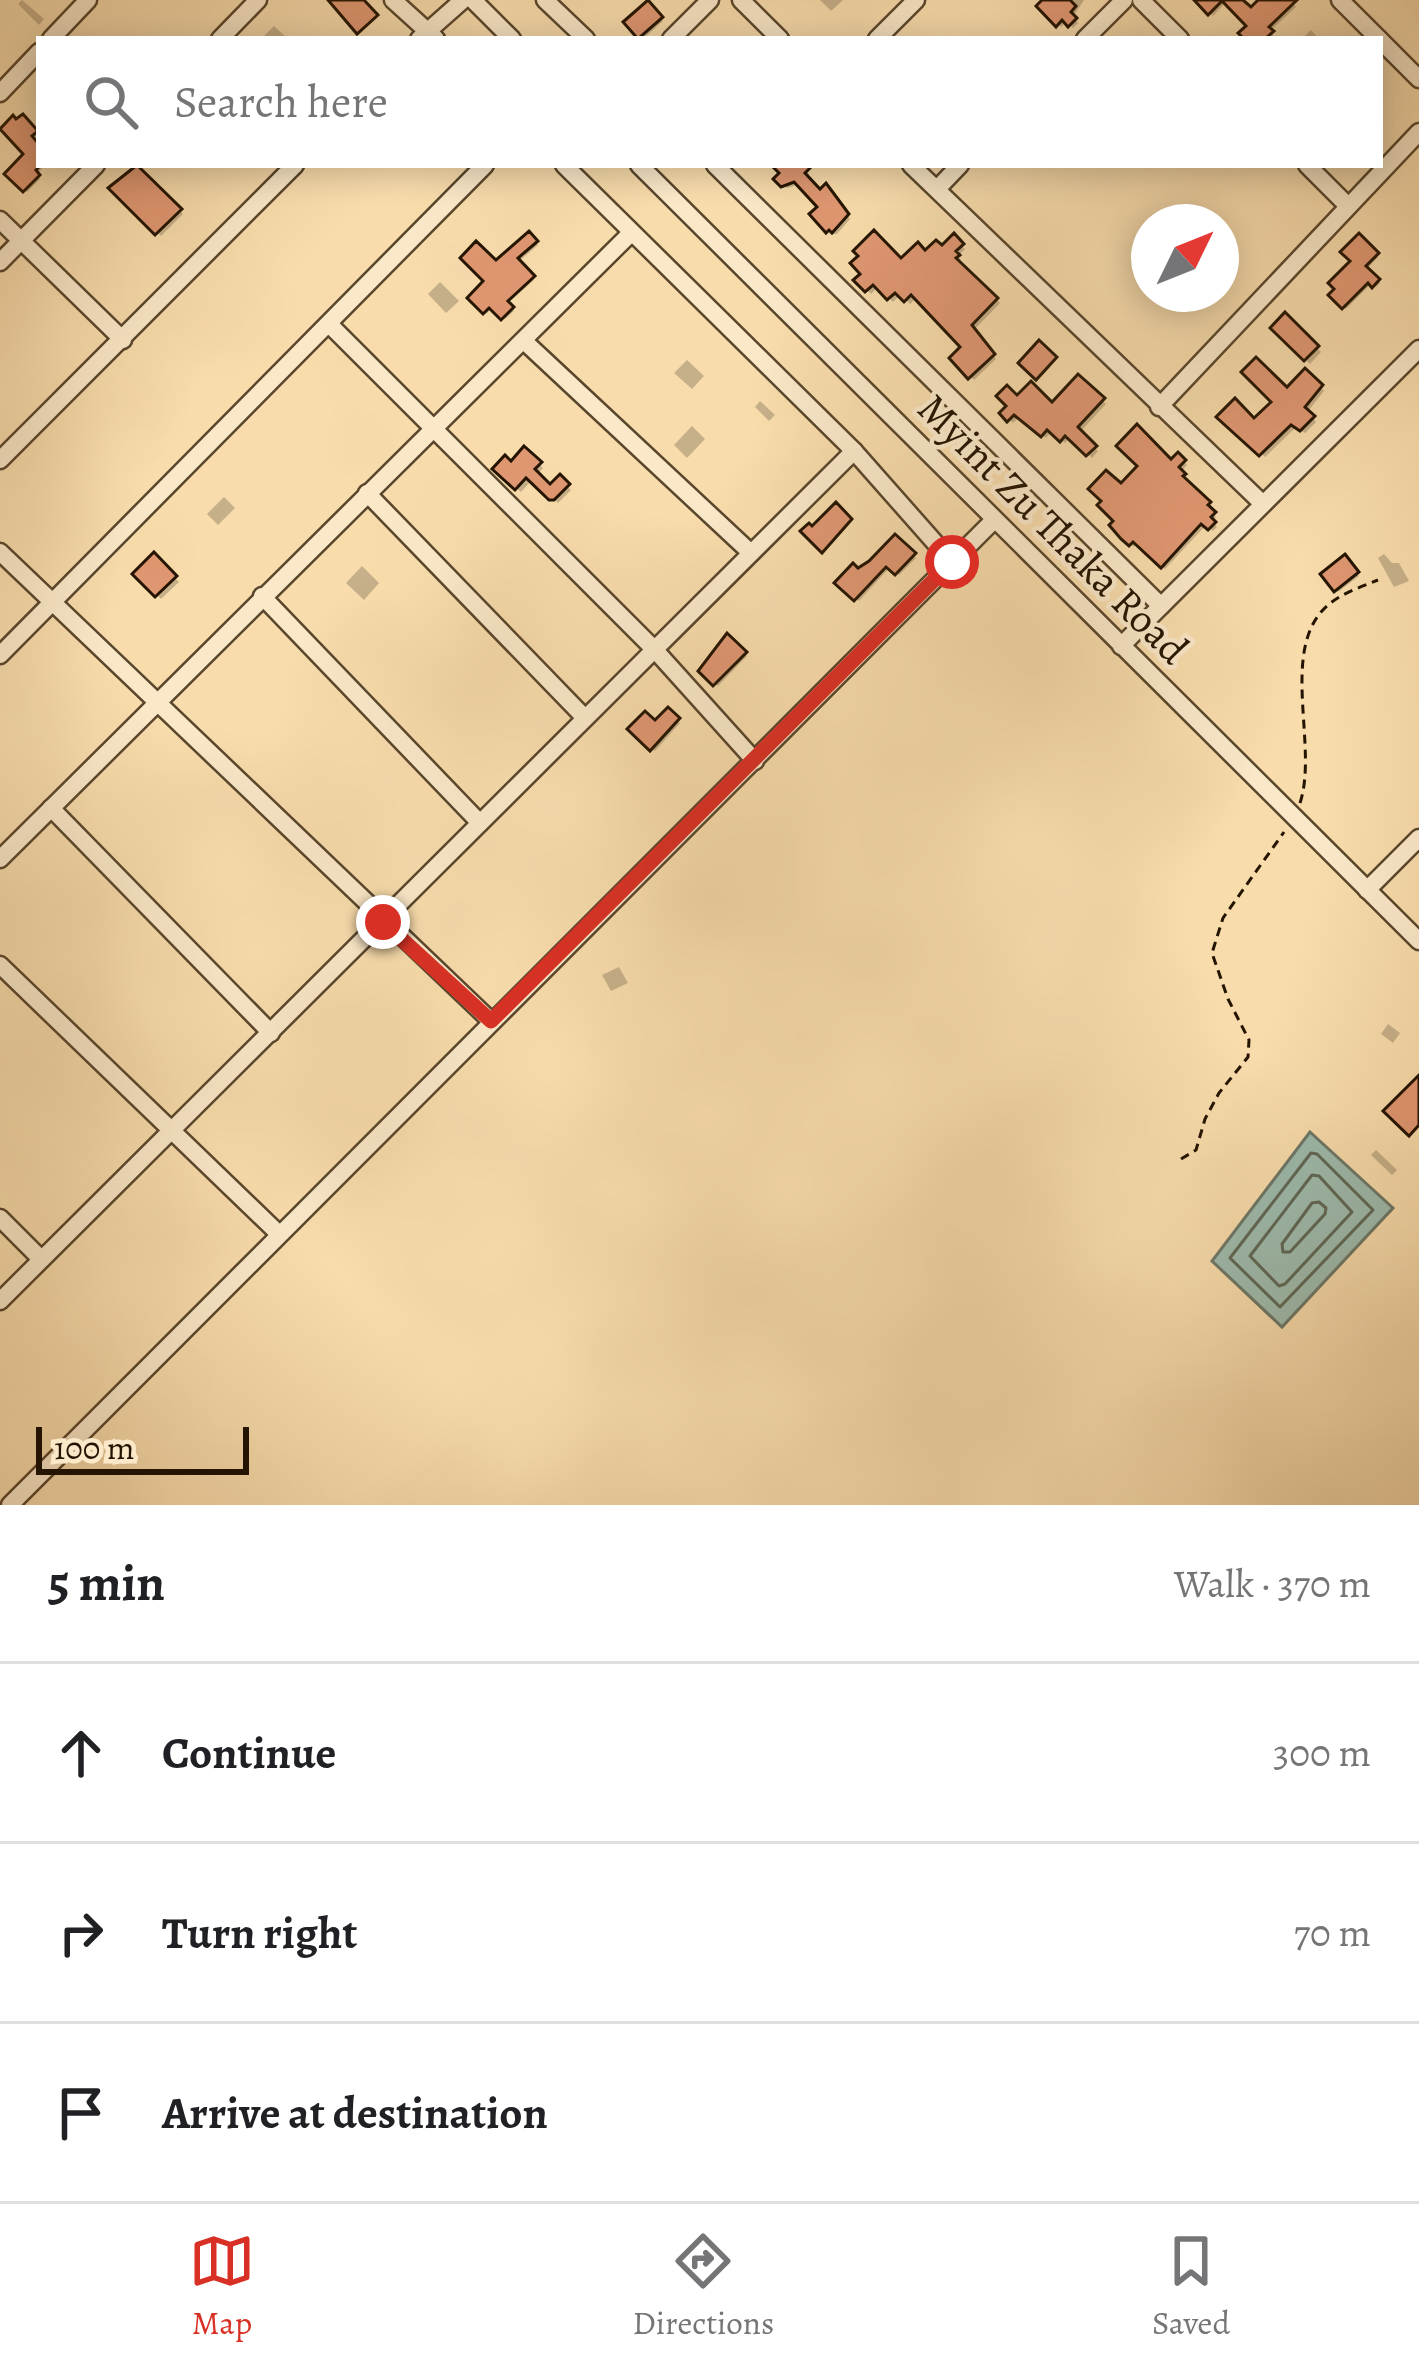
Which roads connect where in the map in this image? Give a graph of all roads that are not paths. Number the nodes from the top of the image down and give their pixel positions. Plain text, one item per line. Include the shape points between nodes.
1 (88, 0) edge
2 (258, 0) edge
3 (393, 0) edge
4 (463, 0) edge
5 (473, 0) edge
6 (545, 0) edge
7 (710, 0) edge
8 (741, 0) edge
9 (916, 0) edge
10 (1124, 0) edge
11 (1141, 0) edge
12 (1340, 0) edge
13 (54, 36) edge
14 (223, 36) edge
15 (427, 36) edge
16 (509, 36) edge
17 (583, 36) edge
18 (674, 36) edge
19 (777, 36) edge
20 (880, 36) edge
21 (1088, 36) edge
22 (1177, 36) edge
23 (1377, 36) edge
24 (1383, 42) edge
25 (36, 55) edge
26 (1419, 79) edge
27 (0, 93) edge
28 (1419, 132) edge
29 (93, 168) edge
30 (292, 168) edge
31 (481, 168) edge
32 (567, 168) edge
33 (642, 168) edge
34 (718, 168) edge
35 (914, 168) edge
36 (957, 168) edge
37 (1310, 168) edge
38 (937, 189) junction
39 (1348, 206) junction
40 (0, 220) edge
41 (631, 233) junction
42 (21, 242) junction
43 (0, 262) edge
44 (329, 324) junction
45 (123, 340) junction
46 (524, 341) junction
47 (1419, 349) edge
48 (1159, 407) junction
49 (432, 428) junction
50 (854, 451) junction
51 (0, 460) edge
52 (367, 493) junction
53 (1263, 505) junction
54 (994, 520) junction
55 (0, 552) edge
56 (752, 553) junction
57 (952, 562) junction
58 (262, 596) junction
59 (52, 603) junction
60 (1161, 606) junction
61 (1121, 646) junction
62 (655, 650) junction
63 (0, 655) edge
64 (159, 701) junction
65 (585, 718) junction
66 (755, 761) junction
67 (51, 808) junction
68 (480, 823) junction
69 (1419, 838) edge
70 (0, 860) edge
71 (1367, 890) junction
72 (383, 922) junction
73 (1419, 941) edge
74 (0, 965) edge
75 (491, 1021) junction
76 (271, 1033) junction
77 (170, 1131) junction
78 (0, 1218) edge
79 (279, 1234) junction
80 (41, 1259) junction
81 (0, 1300) edge
82 (10, 1505) edge

1 - 13 street
2 - 14 street
3 - 15 street
4 - 15 street
5 - 16 street
6 - 17 street
7 - 18 street
8 - 19 street
9 - 20 street
10 - 21 street
11 - 22 street
12 - 23 street
24 - 26 street
25 - 27 street
28 - 39 street
29 - 42 street
30 - 45 street
31 - 44 street
32 - 41 street
33 - 54 street, Myint Zu Thaka Road
34 - 60 street
35 - 38 street
36 - 38 street
37 - 39 street
38 - 48 street
39 - 48 street
40 - 42 street
41 - 46 street
41 - 50 street
42 - 43 street
42 - 45 street
44 - 49 street
44 - 59 street
45 - 51 street
46 - 49 street
46 - 56 street
47 - 53 street
48 - 53 street
49 - 52 street
49 - 62 street
50 - 56 street
50 - 57 street
52 - 58 street
52 - 65 street
53 - 60 street
54 - 57 street
54 - 61 street, Myint Zu Thaka Road
55 - 59 street
56 - 62 street
57 - 66 street
58 - 64 street
58 - 68 street
59 - 63 street
59 - 64 street
60 - 61 street
61 - 71 street, Myint Zu Thaka Road
62 - 65 street
62 - 66 street
64 - 67 street
64 - 72 street
65 - 68 street
66 - 75 street
67 - 70 street
67 - 76 street
68 - 72 street
69 - 71 street
71 - 73 street, Myint Zu Thaka Road
72 - 75 street
72 - 76 street
74 - 77 street
75 - 79 street
76 - 77 street
77 - 79 street
77 - 80 street
78 - 80 street
79 - 82 street
80 - 81 street

